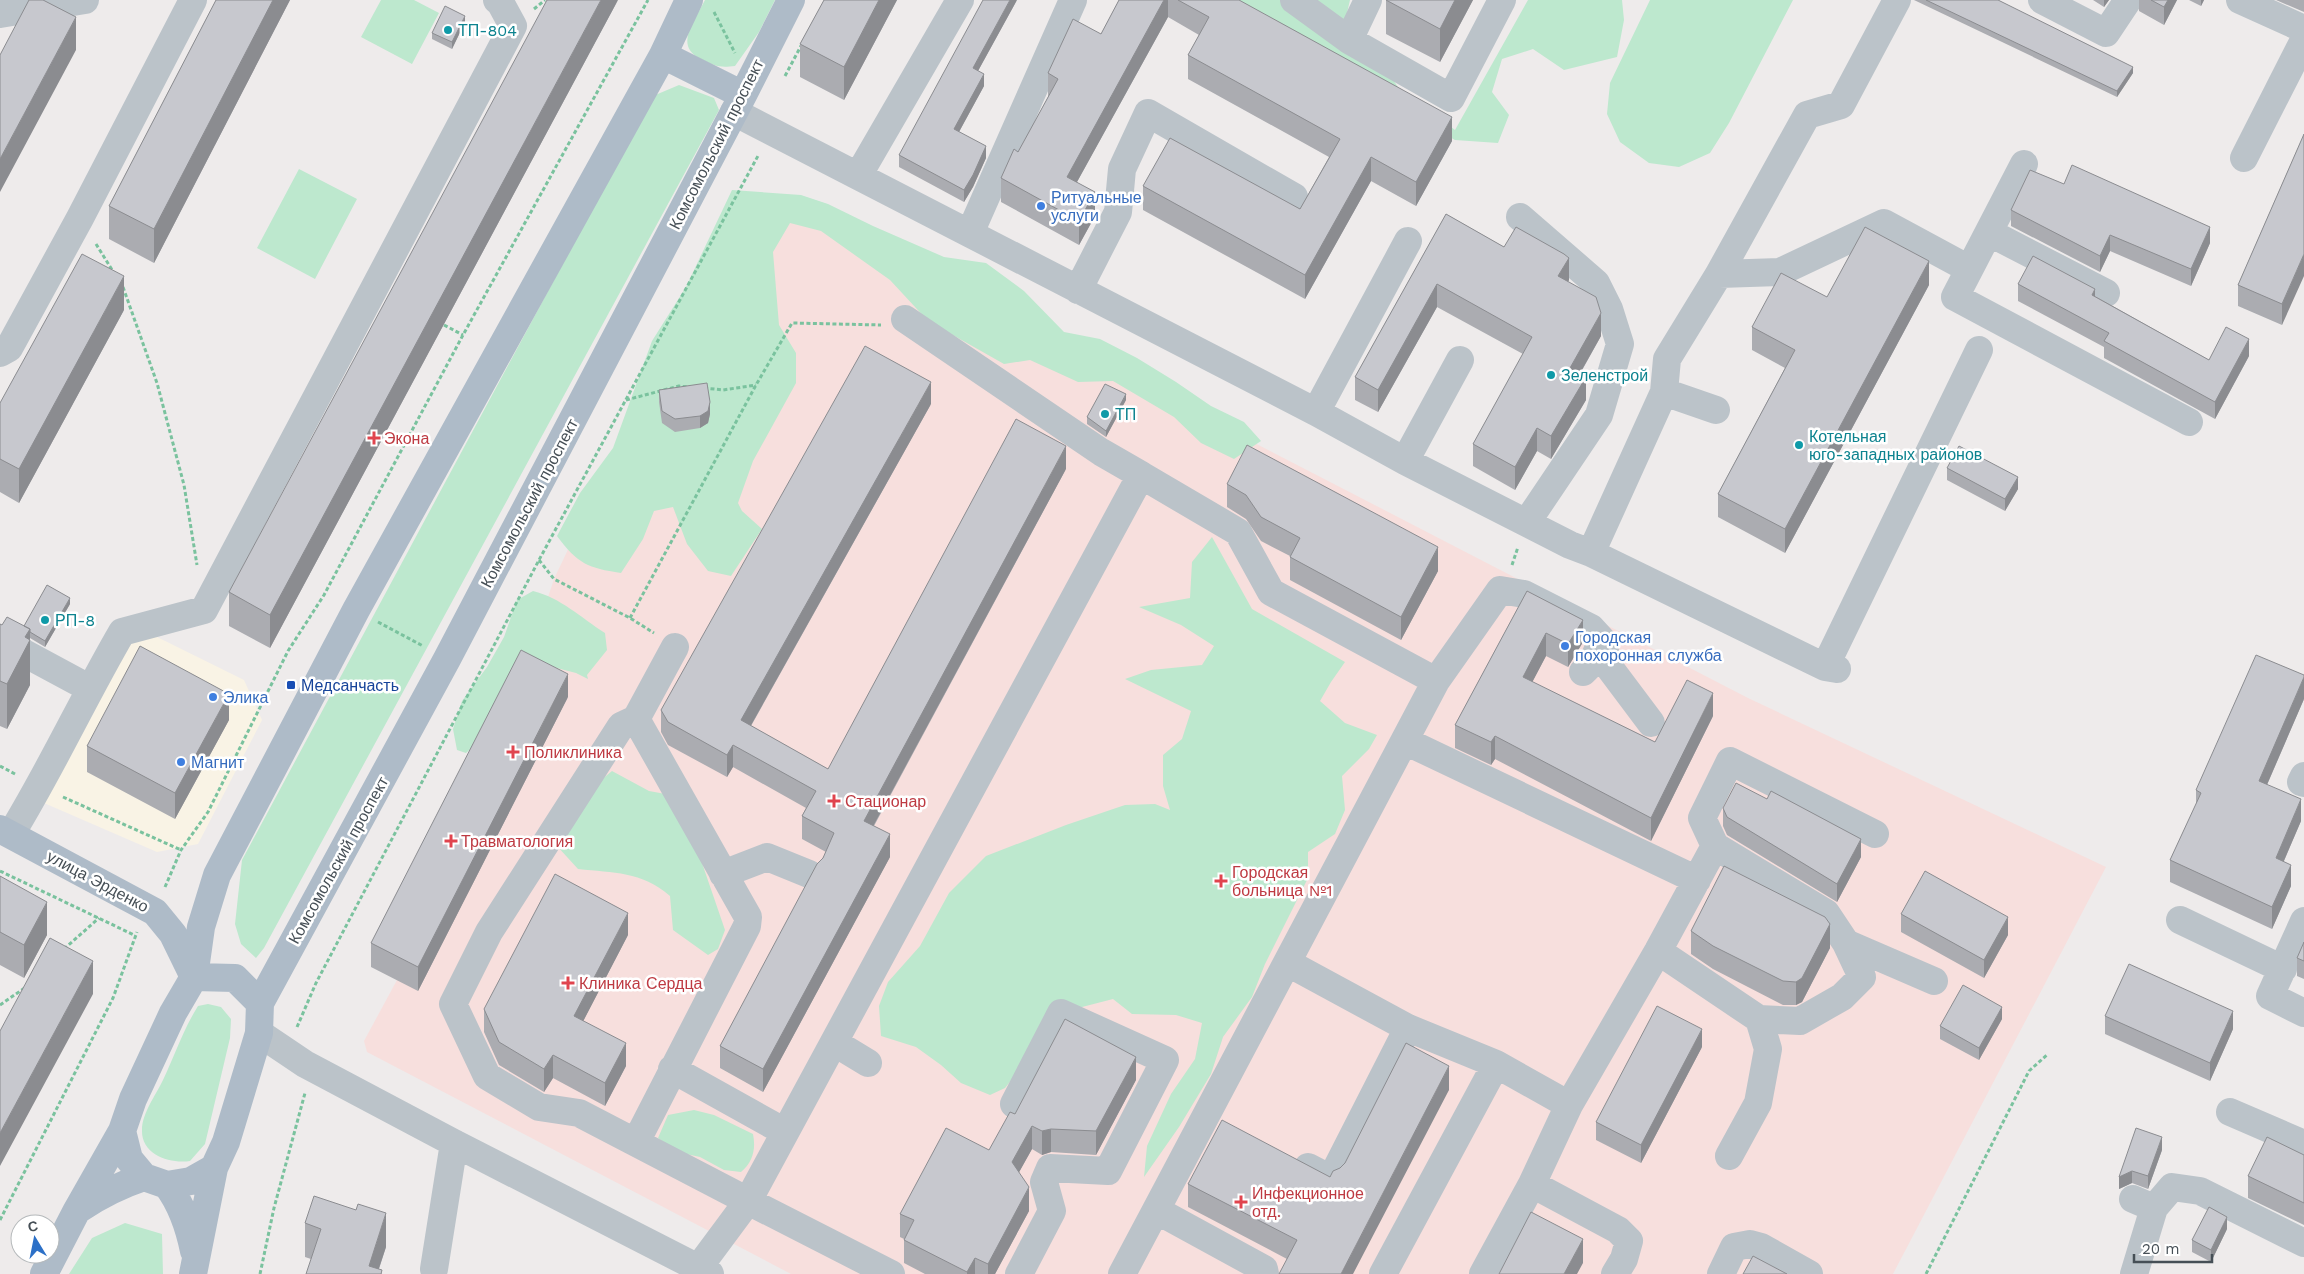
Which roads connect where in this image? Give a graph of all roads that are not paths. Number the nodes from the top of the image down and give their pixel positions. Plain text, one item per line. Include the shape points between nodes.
1 (85, 0) edge
2 (193, 0) edge
3 (497, 0) edge
4 (689, 0) edge
5 (791, 0) edge
6 (960, 0) edge
7 (1073, 0) edge
8 (1294, 0) edge
9 (1368, 0) edge
10 (1502, 0) edge
11 (1897, 0) edge
12 (2042, 0) edge
13 (2128, 0) edge
14 (2240, 0) edge
15 (0, 14) edge
16 (2304, 29) edge
17 (1349, 40) junction
18 (2304, 40) edge
19 (663, 55) junction
20 (738, 104) junction
21 (2244, 158) dead end
22 (2024, 164) dead end
23 (858, 176) junction
24 (1294, 197) dead end
25 (1520, 217) dead end
26 (970, 233) junction
27 (1990, 233) junction
28 (1408, 241) dead end
29 (1969, 269) junction
30 (1718, 274) junction
31 (1078, 290) junction
32 (2106, 293) dead end
33 (905, 319) road end
34 (1980, 350) dead end
35 (0, 353) edge
36 (1460, 360) dead end
37 (1664, 392) junction
38 (1716, 410) dead end
39 (1316, 412) junction
40 (2189, 422) dead end
41 (1405, 461) junction
42 (1141, 475) junction
43 (1527, 522) junction
44 (1591, 554) junction
45 (0, 640) edge
46 (1602, 640) junction
47 (675, 646) road end
48 (1583, 672) dead end
49 (1436, 681) junction
50 (89, 688) junction
51 (636, 719) junction
52 (1651, 723) dead end
53 (1405, 741) junction
54 (2304, 776) edge
55 (2304, 783) edge
56 (5, 832) edge
57 (1875, 834) dead end
58 (1715, 846) junction
59 (723, 874) junction
60 (809, 874) edge
61 (1696, 880) junction
62 (2180, 920) dead end
63 (2304, 921) edge
64 (1846, 944) junction
65 (1658, 951) junction
66 (1288, 963) junction
67 (2283, 968) junction
68 (194, 976) junction
69 (1934, 981) dead end
70 (260, 1003) junction
71 (2304, 1013) edge
72 (1759, 1020) junction
73 (1408, 1028) junction
74 (260, 1033) junction
75 (835, 1043) junction
76 (868, 1063) dead end
77 (1496, 1064) junction
78 (672, 1069) junction
79 (1014, 1104) dead end
80 (1569, 1105) junction
81 (2230, 1112) dead end
82 (1207, 1114) junction
83 (1232, 1127) edge
84 (122, 1132) junction
85 (785, 1132) junction
86 (636, 1142) junction
87 (454, 1143) junction
88 (2304, 1144) edge
89 (1729, 1156) dead end
90 (1289, 1157) edge
91 (214, 1168) junction
92 (156, 1181) junction
93 (1532, 1184) junction
94 (748, 1201) junction
95 (1156, 1210) junction
96 (76, 1212) junction
97 (2304, 1243) edge
98 (194, 1267) edge
99 (434, 1269) dead end
100 (704, 1271) edge
101 (44, 1274) edge
102 (891, 1274) edge
103 (1019, 1274) edge
104 (1122, 1274) edge
105 (1265, 1274) edge
106 (1383, 1274) edge
107 (1483, 1274) edge
108 (1615, 1274) edge
109 (1721, 1274) edge
110 (1809, 1274) edge
111 (2134, 1274) edge

1 - 15 lane
2 - 35 lane via 9,348
3 - 50 lane via 513,26 204,610 122,632
4 - 19 main road
5 - 20 main road, Комсомольский проспект
6 - 23 lane
7 - 26 lane
8 - 17 lane
9 - 17 lane
10 - 17 lane via 1451,98
11 - 30 lane via 1841,105 1807,115
12 - 13 lane via 2106,33
14 - 16 lane
18 - 21 lane
19 - 20 main road
19 - 68 main road via 356,610 217,875 201,927
20 - 23 lane via 771,131
20 - 70 main road, Комсомольский проспект via 447,659
22 - 27 lane
23 - 26 lane
24 - 31 lane via 1148,113 1122,169 1118,212
25 - 43 lane via 1596,283 1609,309 1620,344 1599,415
26 - 31 lane
27 - 29 lane
27 - 32 lane
28 - 39 lane
29 - 30 lane via 1884,223 1780,272
29 - 40 lane via 1955,297
30 - 37 lane via 1667,359
31 - 39 lane
33 - 42 lane via 1101,452
34 - 44 lane via 1831,668
36 - 41 lane
37 - 38 lane
37 - 44 lane
39 - 41 lane
41 - 43 lane
42 - 49 lane via 1238,532 1271,592
42 - 75 lane
43 - 44 lane
45 - 50 lane
46 - 48 lane via 1592,663
46 - 49 lane via 1591,628 1524,594 1500,590
46 - 52 lane via 1609,667
47 - 51 lane
49 - 53 lane
50 - 56 lane via 40,787
51 - 59 lane
51 - 86 lane via 621,726 489,932 453,1004 487,1076 539,1107 579,1113
53 - 61 lane
53 - 66 lane
54 - 55 lane via 2301,782
56 - 68 main road, улица Эрденко via 155,912 173,934
57 - 58 lane via 1730,761 1702,818
58 - 61 lane
58 - 64 lane via 1826,912
59 - 60 lane via 767,857
59 - 78 lane via 748,917 746,926
61 - 65 lane
62 - 67 lane
63 - 67 lane
64 - 69 lane
64 - 72 lane via 1862,977 1842,997 1800,1021
65 - 72 lane
65 - 80 lane
66 - 73 lane
66 - 82 lane
67 - 71 lane via 2270,996
68 - 70 main road via 235,978
68 - 84 main road via 172,1013 133,1099
70 - 74 main road, Комсомольский проспект
72 - 89 lane via 1768,1049 1758,1103
73 - 77 lane
73 - 90 lane via 1331,1179
74 - 87 lane via 305,1064
74 - 91 main road, Комсомольский проспект via 226,1142
75 - 76 lane
75 - 85 lane
77 - 80 lane
77 - 106 lane
78 - 85 lane
78 - 86 lane
79 - 103 lane via 1061,1013 1165,1060 1108,1170 1050,1168 1044,1182 1052,1211
80 - 93 lane
81 - 88 lane
82 - 83 lane
82 - 95 lane
84 - 92 main road via 129,1159
84 - 96 main road
85 - 94 lane
86 - 94 lane
87 - 99 lane
87 - 100 lane
91 - 92 main road via 192,1181
91 - 98 main road, Комсомольский проспект
92 - 96 main road via 123,1184 99,1195
92 - 98 main road via 178,1200 188,1226
93 - 107 lane
93 - 108 lane via 1618,1230 1628,1241 1624,1259
94 - 100 lane
94 - 102 lane
95 - 104 lane
95 - 105 lane via 1264,1269
96 - 101 main road
97 - 111 lane via 2200,1191 2172,1187 2144,1203
109 - 110 lane via 1734,1247 1750,1244

